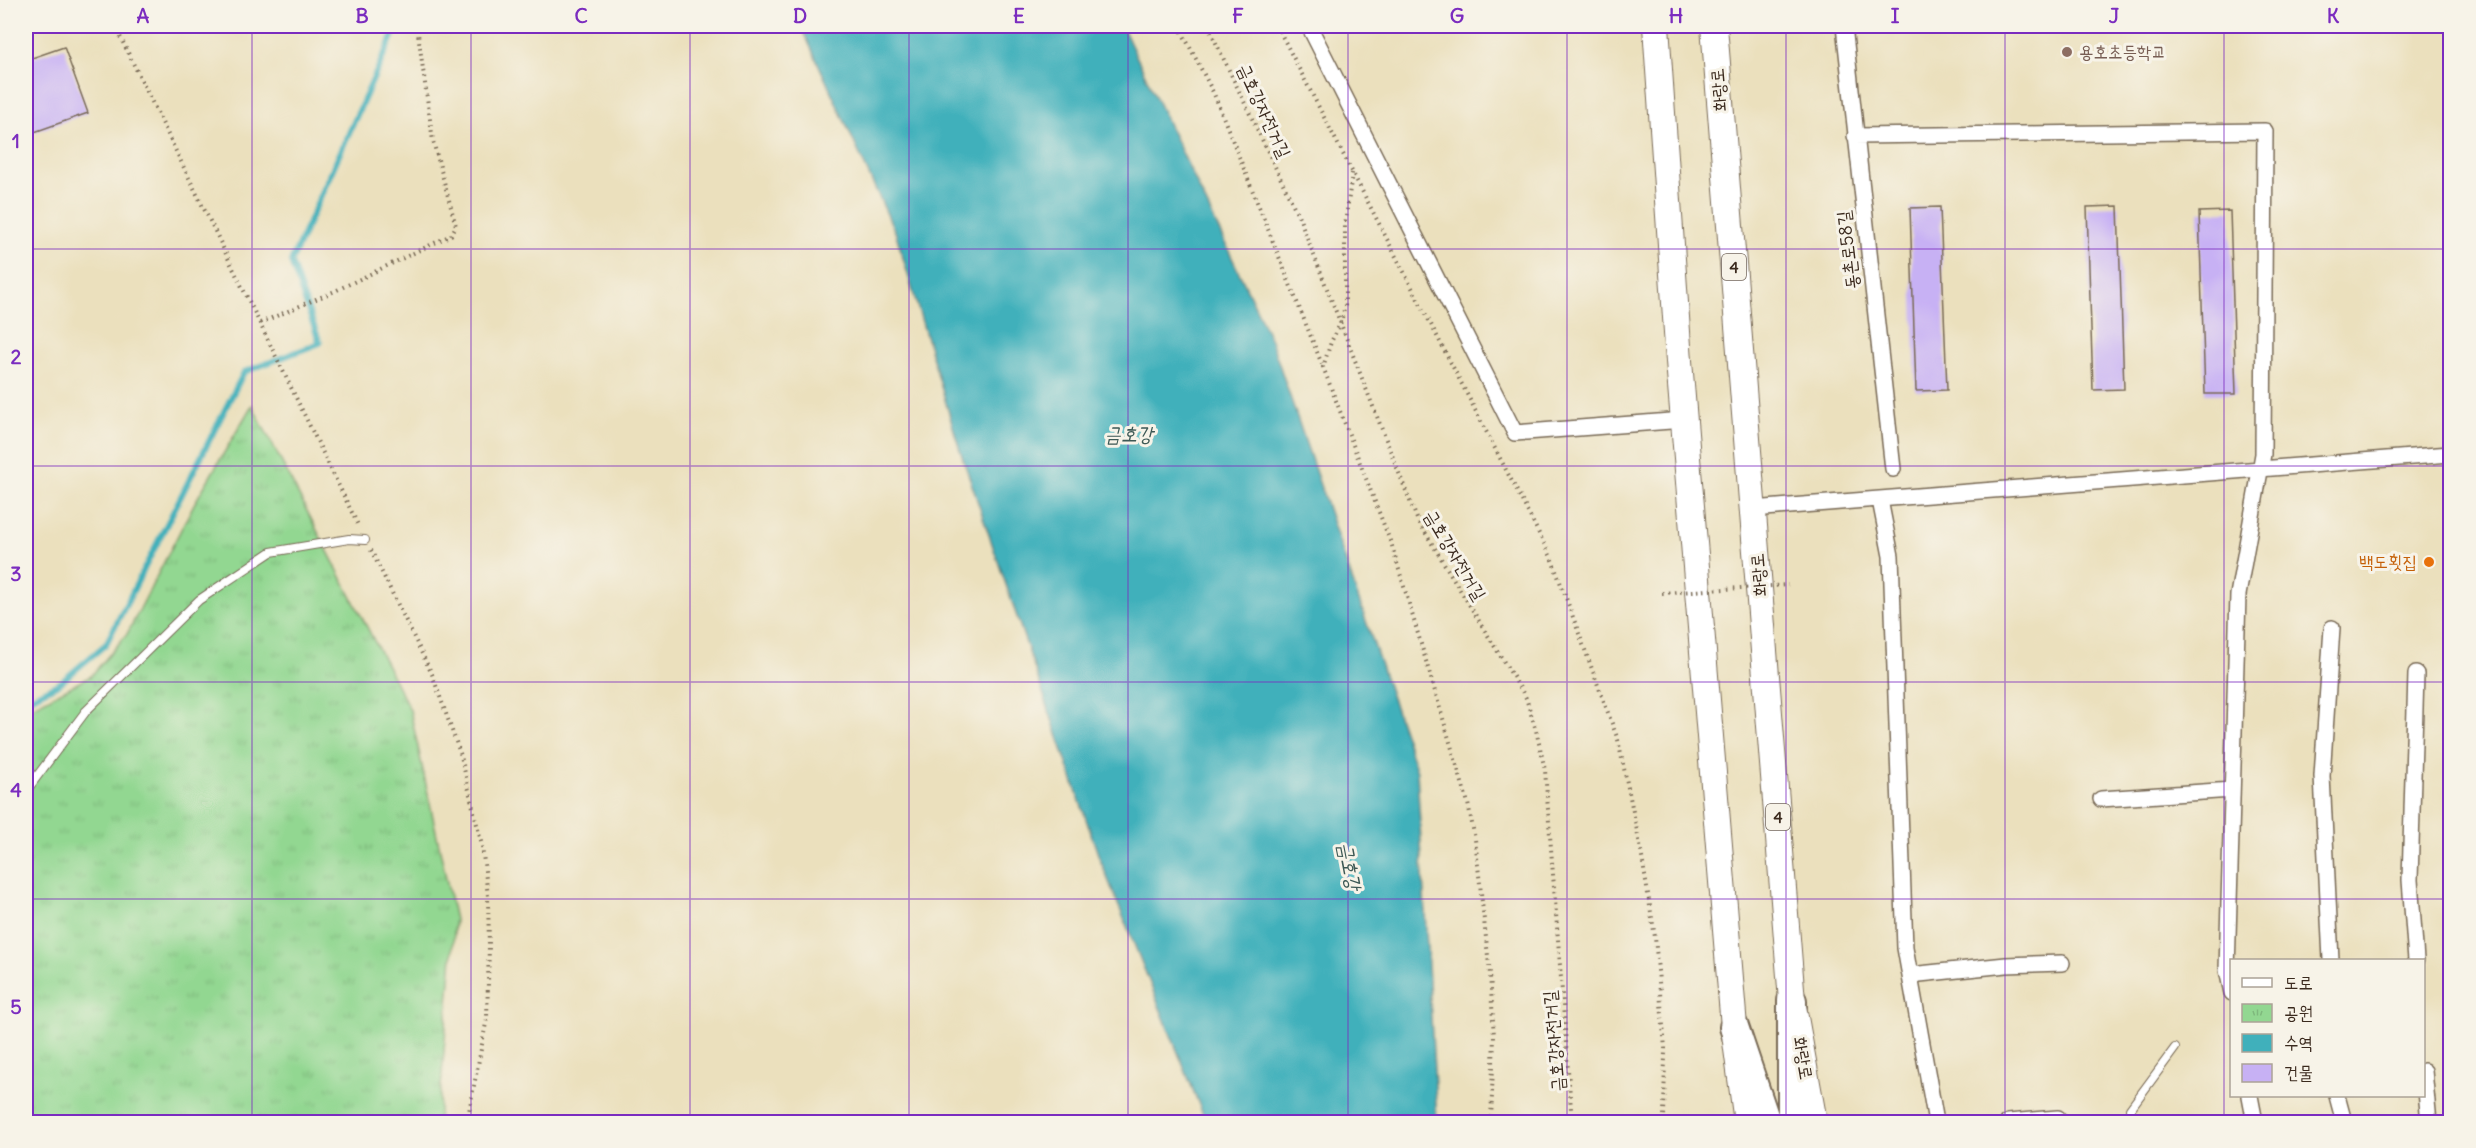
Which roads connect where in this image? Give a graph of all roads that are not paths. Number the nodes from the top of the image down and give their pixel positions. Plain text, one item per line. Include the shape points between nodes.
1 (1310, 26) edge
2 (1656, 26) edge
3 (1714, 26) edge
4 (1844, 26) edge
5 (1855, 136) junction
6 (1684, 420) junction
7 (2451, 454) edge
8 (1893, 469) dead end
9 (2260, 471) junction
10 (1880, 500) junction
11 (1753, 509) junction
12 (365, 540) road end
13 (2332, 628) dead end
14 (2416, 674) dead end
15 (2232, 790) junction
16 (26, 791) edge
17 (2101, 799) dead end
18 (2331, 959) edge
19 (2416, 959) edge
20 (2062, 963) dead end
21 (1910, 975) junction
22 (2230, 984) edge
23 (1792, 1001) junction
24 (1734, 1028) junction
25 (2175, 1048) dead end
26 (2425, 1081) edge
27 (2250, 1097) edge
28 (2338, 1097) edge
29 (2058, 1118) dead end
30 (1747, 1122) edge
31 (1766, 1122) edge
32 (1792, 1122) edge
33 (1814, 1122) edge
34 (1936, 1122) edge
35 (2008, 1122) edge
36 (2134, 1122) edge
37 (2255, 1122) edge
38 (2344, 1122) edge
39 (2429, 1122) edge

1 - 6 street via 1515,433
2 - 6 main road
3 - 11 main road, 화랑로 / 4
4 - 5 street, 동촌로58길
5 - 8 street, 동촌로58길
5 - 9 street via 2265,131
6 - 24 main road
7 - 9 street
9 - 10 street
9 - 15 street via 2238,595
10 - 11 street
10 - 21 street via 1891,556 1905,948
11 - 23 main road, 화랑로 / 4
12 - 16 lane via 349,539 271,552 199,600 86,711
13 - 18 street via 2322,776
14 - 19 street via 2410,879
15 - 17 street
15 - 22 street via 2227,970
20 - 21 street
21 - 34 street
23 - 32 highway
23 - 33 main road, 화랑로 / 4
24 - 30 main road
24 - 31 highway
25 - 36 lane via 2130,1109
26 - 39 street
27 - 37 street
28 - 38 street
29 - 35 street

